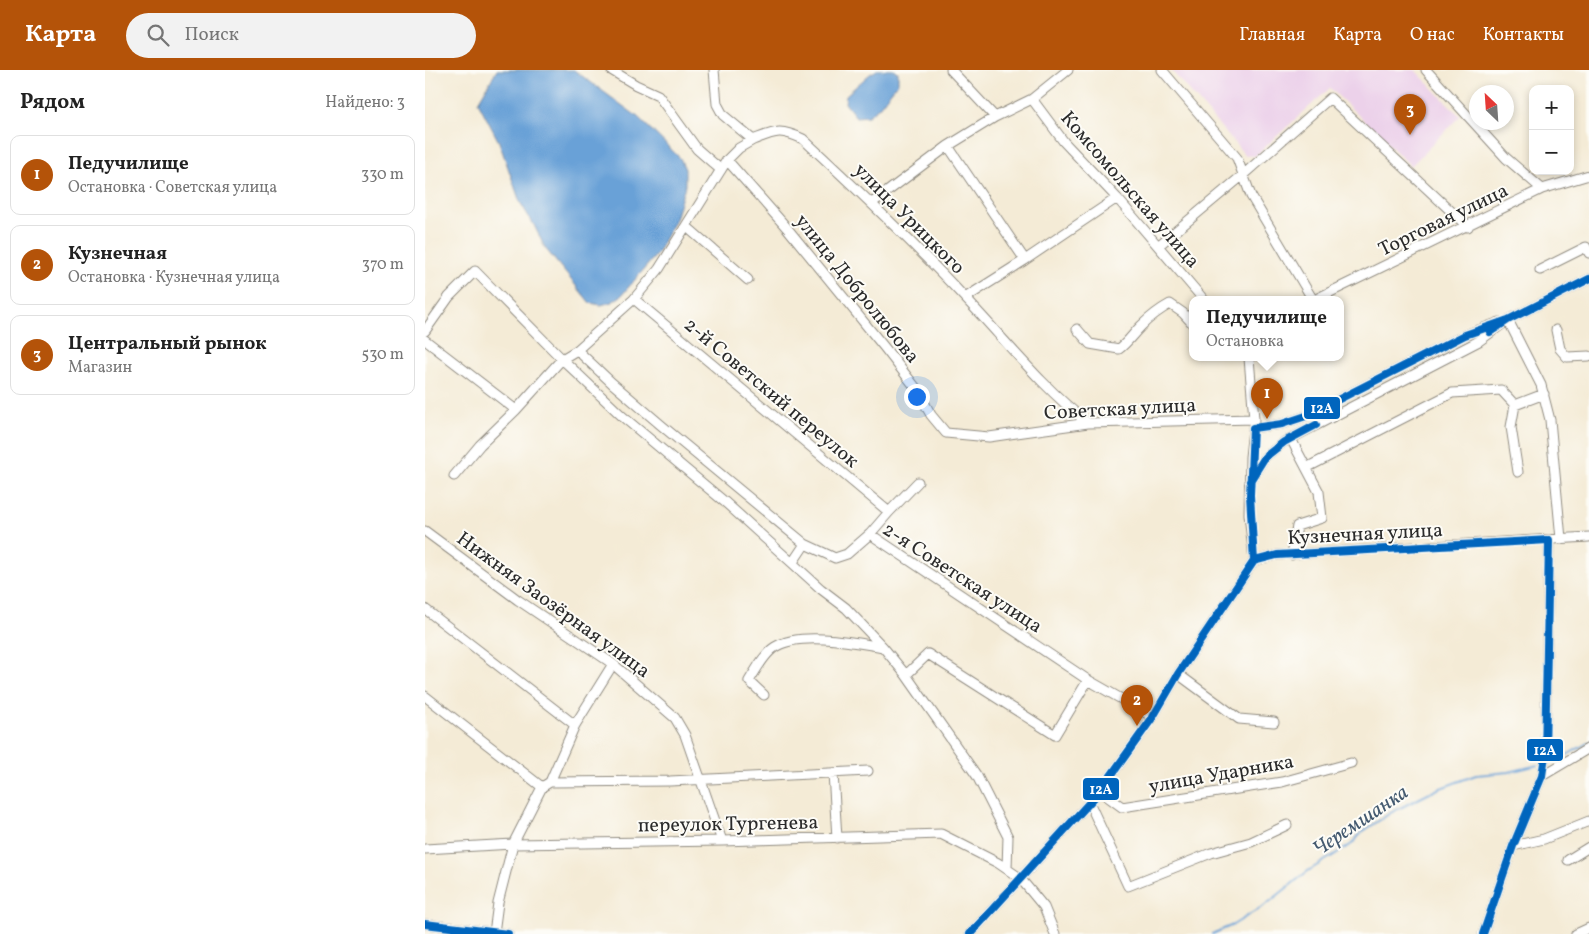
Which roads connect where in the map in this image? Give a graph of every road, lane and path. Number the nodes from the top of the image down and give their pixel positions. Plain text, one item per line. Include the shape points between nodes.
1 (611, 70) edge
2 (714, 70) edge
3 (951, 70) edge
4 (1068, 70) edge
5 (1162, 70) edge
6 (1426, 70) edge
7 (1032, 99) junction
8 (995, 117) junction
9 (753, 140) junction
10 (948, 146) junction
11 (727, 160) junction
12 (721, 170) junction
13 (1243, 175) junction
14 (1589, 175) edge
15 (1542, 189) junction
16 (1117, 198) junction
17 (872, 203) junction
18 (687, 227) junction
19 (1468, 227) junction
20 (1158, 246) junction
21 (1589, 253) edge
22 (1025, 260) junction
23 (1540, 270) dead end
24 (1589, 279) edge
25 (748, 280) dead end
26 (1201, 296) edge
27 (1311, 296) edge
28 (1321, 296) edge
29 (965, 298) junction
30 (633, 300) junction
31 (1189, 320) edge
32 (1507, 320) junction
33 (1077, 329) dead end
34 (1556, 330) dead end
35 (425, 331) edge
36 (425, 340) edge
37 (577, 350) junction
38 (1589, 356) edge
39 (562, 359) junction
40 (1249, 361) edge
41 (1544, 394) junction
42 (1515, 405) junction
43 (516, 410) junction
44 (1088, 423) junction
45 (1253, 424) junction
46 (989, 437) joint
47 (1291, 439) junction
48 (1307, 468) junction
49 (1519, 472) dead end
50 (454, 476) dead end
51 (1249, 481) junction
52 (919, 482) dead end
53 (889, 512) junction
54 (425, 531) edge
55 (870, 534) junction
56 (1589, 537) edge
57 (1561, 538) junction
58 (1549, 540) junction
59 (805, 544) junction
60 (1292, 555) junction
61 (793, 562) junction
62 (1254, 562) junction
63 (425, 609) edge
64 (883, 646) junction
65 (613, 664) junction
66 (1178, 674) junction
67 (907, 675) junction
68 (1088, 680) junction
69 (425, 696) edge
70 (764, 696) dead end
71 (1153, 717) junction
72 (1274, 722) dead end
73 (575, 726) junction
74 (1589, 748) edge
75 (1351, 763) dead end
76 (868, 771) dead end
77 (833, 773) junction
78 (1542, 776) junction
79 (700, 779) junction
80 (546, 784) junction
81 (1099, 791) junction
82 (1089, 802) junction
83 (1589, 821) edge
84 (1287, 825) dead end
85 (837, 838) junction
86 (722, 841) junction
87 (513, 844) junction
88 (1513, 846) junction
89 (1589, 847) edge
90 (425, 849) edge
91 (1568, 860) dead end
92 (1007, 868) junction
93 (1020, 878) junction
94 (425, 924) edge
95 (1589, 928) edge
96 (494, 933) edge
97 (508, 934) edge
98 (970, 934) edge
99 (1055, 934) edge
100 (1483, 934) edge
101 (1576, 934) edge

1 - 12 street via 658,95 697,149
2 - 9 street via 717,104 723,115
3 - 8 street
4 - 7 street
5 - 13 street via 1237,158
6 - 15 street via 1506,158
7 - 8 street
7 - 16 street, Комсомольская улица via 1064,142
8 - 10 street
9 - 11 street, улица Урицкого
9 - 17 street, улица Урицкого via 776,131 789,132 803,139
10 - 17 street
10 - 22 street
11 - 12 street, улица Урицкого
11 - 46 street, улица Добролюбова via 878,340 946,433
12 - 18 street, улица Урицкого
13 - 19 street via 1330,98
13 - 20 street
13 - 27 street via 1251,196
14 - 15 street, Торговая улица
15 - 19 street, Торговая улица
16 - 20 street, Комсомольская улица
16 - 22 street
17 - 29 street, улица Урицкого
18 - 25 street
18 - 30 street, улица Урицкого
19 - 28 street, Торговая улица
20 - 26 street, Комсомольская улица
21 - 23 street via 1586,247
22 - 29 street
24 - 32 street, Советская улица
29 - 44 street, улица Урицкого via 1071,410
30 - 37 street, улица Урицкого
30 - 53 street, 2-й Советский переулок
31 - 33 street via 1170,304 1140,326 1119,349 1091,344
32 - 41 street
32 - 45 street, Советская улица via 1465,334 1306,416 1282,424
32 - 47 street, Советская улица via 1479,341
34 - 38 street via 1560,349 1567,357
35 - 39 street via 449,297 475,271
36 - 43 street
37 - 39 street, улица Урицкого
37 - 59 street, 2-я Советская улица via 654,420
39 - 43 street, улица Урицкого
39 - 61 street via 622,416
40 - 45 street
41 - 42 street
41 - 57 street via 1550,420
42 - 48 street via 1501,390 1452,393
42 - 49 street via 1511,427
43 - 50 street, улица Урицкого
44 - 45 street, Советская улица
44 - 46 street, Советская улица
45 - 51 street
47 - 48 street
47 - 51 street, Советская улица via 1265,457
48 - 60 street via 1319,492 1322,518 1297,526
51 - 62 street
52 - 53 street
53 - 55 street
54 - 65 street, Нижняя Заозёрная улица via 518,600
55 - 59 street, 2-я Советская улица via 847,554 835,558
55 - 68 street, 2-я Советская улица
56 - 57 street, Кузнечная улица
57 - 58 street, Кузнечная улица
58 - 60 street, Кузнечная улица
58 - 78 street
59 - 61 street
60 - 62 street, Кузнечная улица
61 - 64 street via 846,608
62 - 66 street
63 - 73 street
64 - 67 street
64 - 70 street via 841,640 796,639 776,646 749,681
65 - 73 street
65 - 79 street, Нижняя Заозёрная улица via 675,718 685,735
66 - 71 street
66 - 72 street via 1239,719
67 - 68 street via 928,654 1055,736
67 - 92 street via 977,776 1008,837
68 - 71 street, 2-я Советская улица
69 - 80 street
71 - 81 street
73 - 80 street
74 - 78 street
75 - 81 street, улица Ударника via 1282,782 1122,807
76 - 77 street
77 - 79 street
77 - 85 street
78 - 88 street
79 - 80 street
79 - 86 street, Нижняя Заозёрная улица
80 - 87 street
81 - 82 street
82 - 84 street via 1127,886 1211,852 1251,842
82 - 93 street
83 - 88 street via 1543,840
85 - 86 street, переулок Тургенева
85 - 92 street, переулок Тургенева via 941,834
86 - 87 street, переулок Тургенева
87 - 90 street, переулок Тургенева
87 - 96 street
88 - 100 street
89 - 91 street
92 - 93 street, переулок Тургенева
93 - 98 street
93 - 99 street, переулок Тургенева via 1044,907
94 - 96 street
95 - 101 street
96 - 97 street

